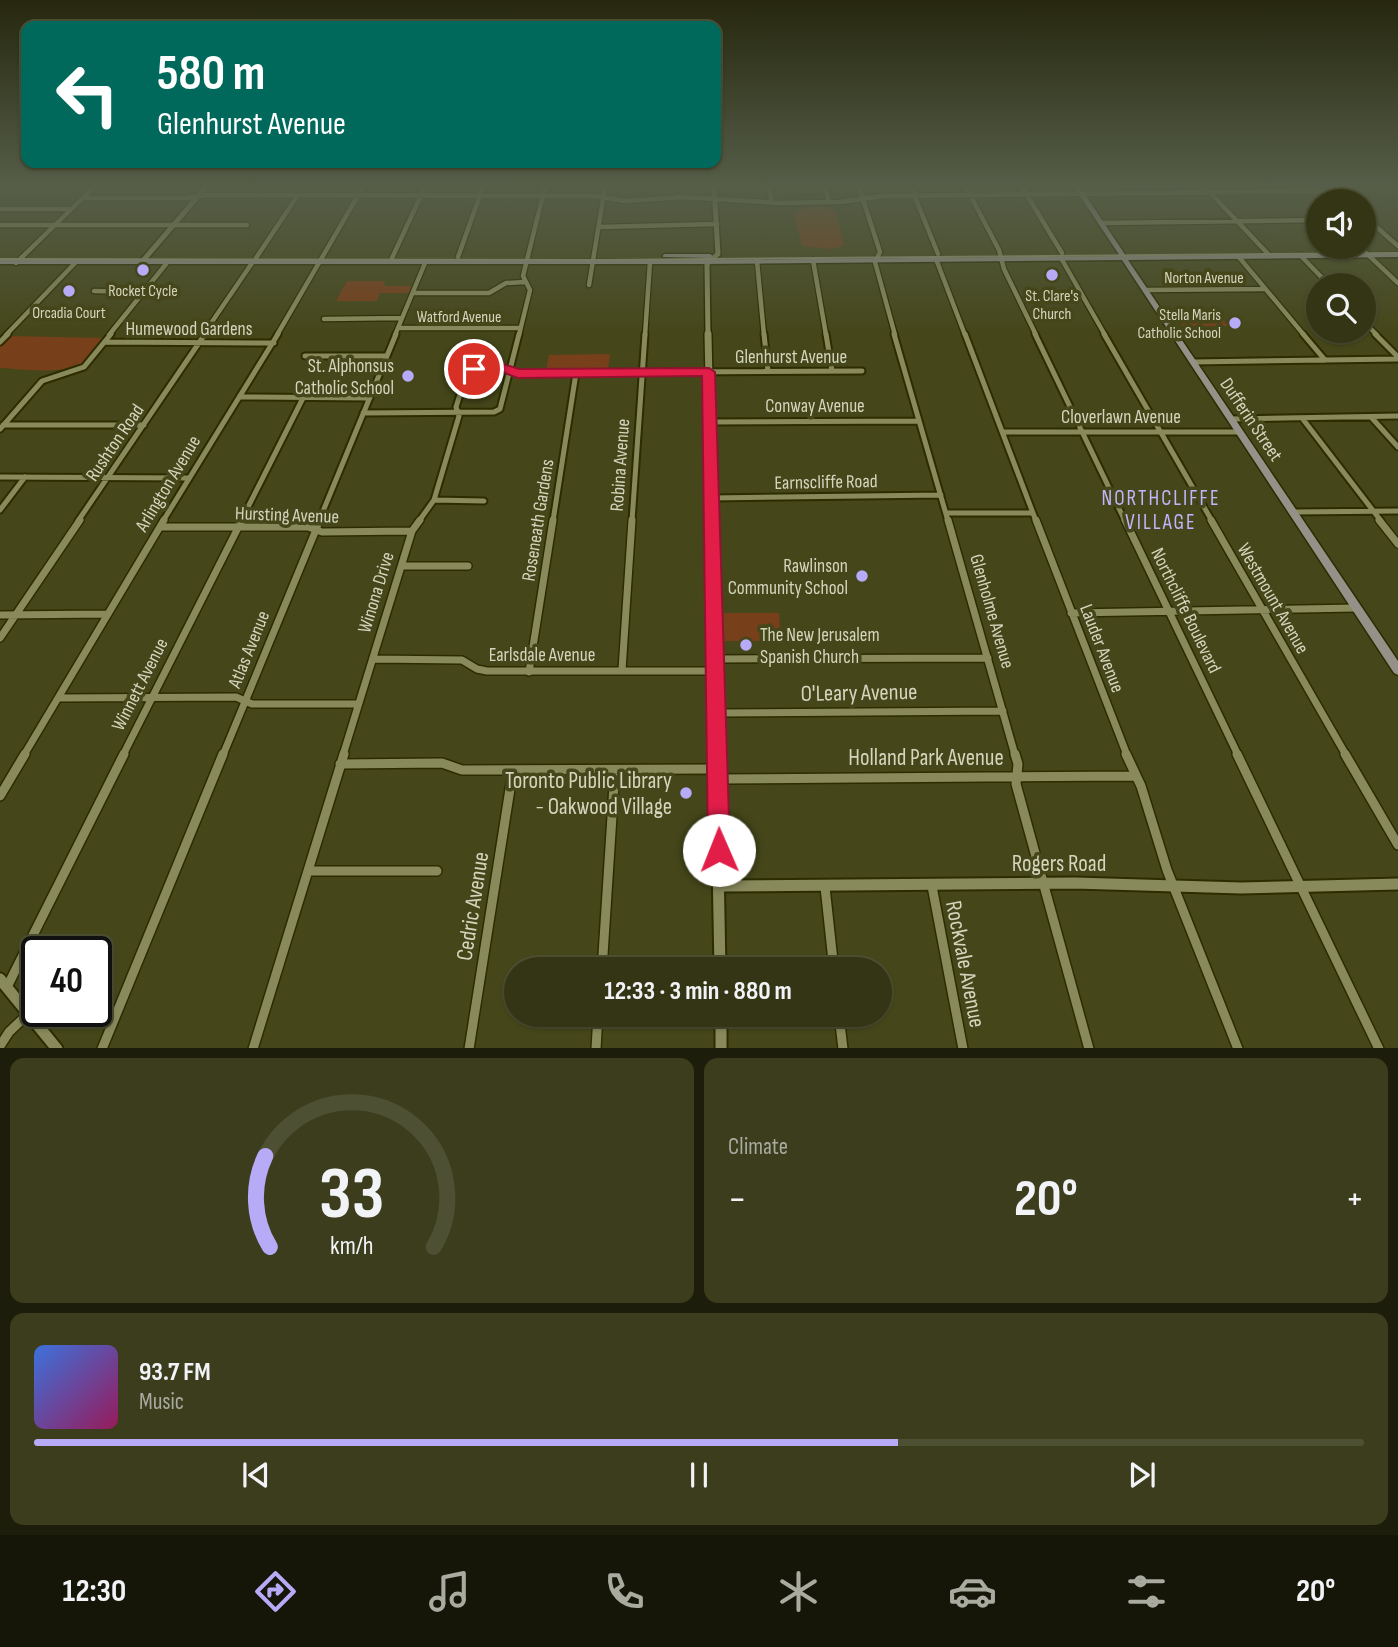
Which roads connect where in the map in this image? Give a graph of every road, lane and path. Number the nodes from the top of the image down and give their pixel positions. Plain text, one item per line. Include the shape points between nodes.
1 (44, 236) edge
2 (165, 236) edge
3 (270, 236) edge
4 (335, 236) edge
5 (402, 236) edge
6 (465, 236) edge
7 (533, 236) edge
8 (598, 236) edge
9 (717, 236) edge
10 (873, 236) edge
11 (929, 236) edge
12 (991, 236) edge
13 (1050, 236) edge
14 (1110, 236) edge
15 (1251, 236) edge
16 (1383, 236) edge
17 (1398, 250) edge
18 (1376, 252) edge
19 (1267, 253) junction
20 (1306, 253) edge
21 (999, 255) junction
22 (1061, 255) junction
23 (1123, 255) junction
24 (0, 256) edge
25 (716, 256) junction
26 (937, 256) junction
27 (1238, 256) junction
28 (1300, 256) junction
29 (1306, 256) edge
30 (22, 257) junction
31 (458, 257) junction
32 (878, 257) junction
33 (392, 258) junction
34 (1372, 259) edge
35 (144, 260) junction
36 (254, 260) junction
37 (321, 260) junction
38 (527, 260) junction
39 (594, 260) junction
40 (813, 260) junction
41 (757, 261) junction
42 (0, 262) edge
43 (16, 262) junction
44 (650, 262) junction
45 (709, 262) junction
46 (75, 263) junction
47 (425, 263) junction
48 (166, 264) junction
49 (1317, 273) edge
50 (525, 282) junction
51 (1398, 283) edge
52 (589, 285) dead end
53 (1264, 289) junction
54 (1145, 290) junction
55 (94, 291) dead end
56 (144, 292) junction
57 (412, 293) junction
58 (402, 318) junction
59 (324, 319) dead end
60 (398, 328) junction
61 (520, 328) junction
62 (1376, 335) edge
63 (0, 342) edge
64 (105, 342) junction
65 (200, 342) junction
66 (274, 343) junction
67 (304, 356) dead end
68 (386, 356) junction
69 (1398, 358) edge
70 (1325, 360) junction
71 (1193, 362) junction
72 (510, 371) junction
73 (768, 371) junction
74 (832, 371) junction
75 (862, 371) dead end
76 (709, 372) junction
77 (576, 373) junction
78 (643, 373) junction
79 (240, 397) junction
80 (303, 398) junction
81 (370, 398) junction
82 (363, 413) junction
83 (458, 413) junction
84 (1398, 416) edge
85 (1371, 417) junction
86 (1302, 418) junction
87 (1231, 419) junction
88 (919, 421) junction
89 (710, 422) junction
90 (144, 425) junction
91 (1, 427) edge
92 (1160, 431) junction
93 (1003, 432) junction
94 (1080, 432) junction
95 (1240, 432) junction
96 (1398, 447) edge
97 (0, 477) edge
98 (25, 477) junction
99 (110, 478) junction
100 (189, 478) junction
101 (941, 495) junction
102 (711, 498) junction
103 (433, 500) junction
104 (484, 501) dead end
105 (0, 510) edge
106 (1373, 511) junction
107 (1398, 511) edge
108 (1294, 512) junction
109 (946, 513) junction
110 (1033, 513) junction
111 (161, 527) junction
112 (239, 527) junction
113 (315, 530) junction
114 (412, 531) junction
115 (1398, 544) edge
116 (402, 566) junction
117 (468, 566) dead end
118 (1357, 608) junction
119 (1262, 609) junction
120 (1167, 610) junction
121 (1071, 612) junction
122 (108, 614) junction
123 (0, 615) edge
124 (15, 615) junction
125 (0, 638) edge
126 (988, 657) junction
127 (373, 659) junction
128 (715, 659) junction
129 (622, 670) junction
130 (1398, 670) edge
131 (529, 671) junction
132 (715, 671) junction
133 (60, 698) junction
134 (152, 698) junction
135 (244, 701) junction
136 (358, 704) junction
137 (1003, 711) junction
138 (716, 713) junction
139 (340, 764) junction
140 (513, 770) junction
141 (615, 770) junction
142 (717, 774) junction
143 (1018, 776) junction
144 (1134, 776) junction
145 (0, 796) edge
146 (1398, 845) edge
147 (308, 871) junction
148 (437, 871) dead end
149 (1044, 883) junction
150 (1398, 884) edge
151 (1174, 885) junction
152 (1301, 885) junction
153 (719, 886) junction
154 (932, 886) junction
155 (825, 887) junction
156 (603, 957) edge
157 (720, 957) edge
158 (833, 957) edge
159 (3, 983) edge
160 (21, 1004) edge
161 (21, 1021) edge
162 (40, 1027) edge
163 (597, 1027) edge
164 (721, 1027) edge
165 (840, 1027) edge
166 (0, 1046) edge
167 (57, 1048) edge
168 (102, 1048) edge
169 (253, 1048) edge
170 (470, 1048) edge
171 (596, 1048) edge
172 (721, 1048) edge
173 (843, 1048) edge
174 (963, 1048) edge
175 (1089, 1048) edge
176 (1238, 1048) edge
177 (1379, 1048) edge

1 - 30 street
2 - 35 street
3 - 36 street, Rushton Road
4 - 37 street, Arlington Avenue
5 - 33 street
6 - 31 street
7 - 38 street
8 - 39 street
9 - 25 street
10 - 32 street, Glenholme Avenue
11 - 26 street, Lauder Avenue
12 - 21 street, Northcliffe Boulevard
13 - 22 street, Westmount Avenue
14 - 23 main road, Dufferin Street
15 - 19 street
16 - 17 street
17 - 18 main road
19 - 20 main road
19 - 23 main road
19 - 27 main road
19 - 28 main road
21 - 22 main road
21 - 26 main road
21 - 94 street, Northcliffe Boulevard
22 - 23 main road
22 - 92 street, Westmount Avenue
23 - 27 main road
23 - 54 main road, Dufferin Street
24 - 30 main road
25 - 32 main road
25 - 39 main road
25 - 45 street
26 - 32 main road
26 - 93 street, Lauder Avenue
27 - 53 street
28 - 29 main road
28 - 49 street
30 - 35 main road
30 - 43 street
31 - 33 main road
31 - 38 main road
32 - 40 main road
32 - 88 street, Glenholme Avenue via 882,292
33 - 37 main road
34 - 51 street
35 - 36 main road
35 - 46 main road
35 - 48 main road
36 - 37 main road
36 - 48 main road
36 - 65 street, Rushton Road
37 - 47 main road
37 - 66 street, Arlington Avenue
38 - 39 main road
38 - 47 main road
38 - 50 street
39 - 44 main road
39 - 52 street
40 - 41 main road
40 - 74 street
41 - 45 main road
41 - 73 street
42 - 43 main road
43 - 46 main road
44 - 45 main road
44 - 78 street, Robina Avenue
45 - 76 street
46 - 63 street
47 - 57 street, Atlas Avenue
48 - 56 street
50 - 57 street via 503,284 489,293
50 - 61 street via 530,290
53 - 54 street, Norton Avenue
53 - 70 street
54 - 71 main road, Dufferin Street
55 - 56 street
56 - 64 street
57 - 58 street, Atlas Avenue
58 - 59 street
58 - 60 street, Atlas Avenue
60 - 61 street, Watford Avenue
60 - 68 street, Atlas Avenue
61 - 72 street
62 - 69 street
64 - 65 street, Humewood Gardens
64 - 91 street via 82,368 40,383
65 - 66 street, Humewood Gardens
65 - 90 street, Rushton Road
66 - 79 street, Arlington Avenue
67 - 68 street
68 - 81 street, Atlas Avenue
69 - 70 street
70 - 71 street
71 - 87 main road, Dufferin Street
72 - 77 street, Glenhurst Avenue
72 - 83 street via 500,409
72 - 83 street, Glenhurst Avenue via 469,371
73 - 74 street, Glenhurst Avenue
73 - 76 street, Glenhurst Avenue
74 - 75 street, Glenhurst Avenue
76 - 78 street, Glenhurst Avenue
76 - 89 street
77 - 78 street, Glenhurst Avenue
77 - 131 street, Roseneath Gardens
78 - 129 street, Robina Avenue
79 - 80 street
79 - 100 street, Arlington Avenue
80 - 81 street
80 - 112 street, Winnett Avenue
81 - 82 street, Atlas Avenue
82 - 83 street
82 - 113 street, Atlas Avenue
83 - 103 street, Winona Drive
84 - 85 street
85 - 86 street
85 - 96 street
86 - 87 street
86 - 106 street
87 - 95 main road, Dufferin Street
88 - 89 street, Conway Avenue
88 - 101 street, Glenholme Avenue
89 - 102 street
90 - 91 street
90 - 99 street, Rushton Road
92 - 94 street, Cloverlawn Avenue
92 - 95 street, Cloverlawn Avenue
92 - 119 street, Westmount Avenue
93 - 94 street, Cloverlawn Avenue
93 - 110 street, Lauder Avenue
94 - 120 street, Northcliffe Boulevard
95 - 108 main road, Dufferin Street
97 - 98 street
98 - 99 street
98 - 105 street
99 - 100 street
99 - 124 street, Rushton Road
100 - 111 street, Arlington Avenue
101 - 102 street, Earnscliffe Road
101 - 109 street, Glenholme Avenue
102 - 128 street
103 - 104 street
103 - 114 street, Winona Drive
106 - 107 street
106 - 108 street
106 - 115 street
108 - 118 main road, Dufferin Street
109 - 110 street
109 - 126 street, Glenholme Avenue
110 - 121 street, Lauder Avenue
111 - 112 street, Hursting Avenue
111 - 122 street, Arlington Avenue
112 - 113 street, Hursting Avenue
112 - 134 street, Winnett Avenue
113 - 114 street, Hursting Avenue
113 - 135 street, Atlas Avenue
114 - 116 street, Winona Drive
116 - 117 street
116 - 127 street, Winona Drive
118 - 119 street
118 - 130 main road, Dufferin Street
119 - 120 street
119 - 146 street, Westmount Avenue
120 - 121 street
120 - 152 street, Northcliffe Boulevard
121 - 144 street, Lauder Avenue
122 - 124 street
122 - 133 street, Arlington Avenue
123 - 124 street
124 - 125 street, Rushton Road
126 - 128 street
126 - 137 street, Glenholme Avenue
127 - 131 street, Earlsdale Avenue via 462,660 484,671
127 - 136 street, Winona Drive
128 - 132 street
129 - 131 street, Earlsdale Avenue
129 - 132 street, Earlsdale Avenue
132 - 138 street
133 - 134 street
133 - 145 street, Arlington Avenue
134 - 135 street via 236,697
134 - 159 street, Winnett Avenue
135 - 136 street
135 - 168 street, Atlas Avenue
136 - 139 street, Winona Drive
137 - 138 street, O'Leary Avenue
137 - 143 street, Glenholme Avenue
138 - 142 street
139 - 140 street, Holland Park Avenue via 442,763 460,770
139 - 147 street, Winona Drive
140 - 141 street, Holland Park Avenue
140 - 170 street, Cedric Avenue
141 - 142 street, Holland Park Avenue
141 - 156 street
142 - 143 street, Holland Park Avenue
142 - 153 street
143 - 144 street, Holland Park Avenue
143 - 149 street, Glenholme Avenue via 1016,784
144 - 151 street, Lauder Avenue
147 - 148 street
147 - 169 street, Winona Drive
149 - 151 street, Rogers Road
149 - 154 street, Rogers Road
149 - 175 street, Glenholme Avenue
150 - 152 street, Rogers Road
151 - 152 street, Rogers Road
151 - 176 street, Lauder Avenue
152 - 177 street, Northcliffe Boulevard
153 - 155 street, Rogers Road
153 - 157 street
154 - 155 street, Rogers Road
154 - 174 street, Rockvale Avenue
155 - 158 street
159 - 160 street
161 - 166 street
162 - 167 street
163 - 171 street
164 - 172 street
165 - 173 street

